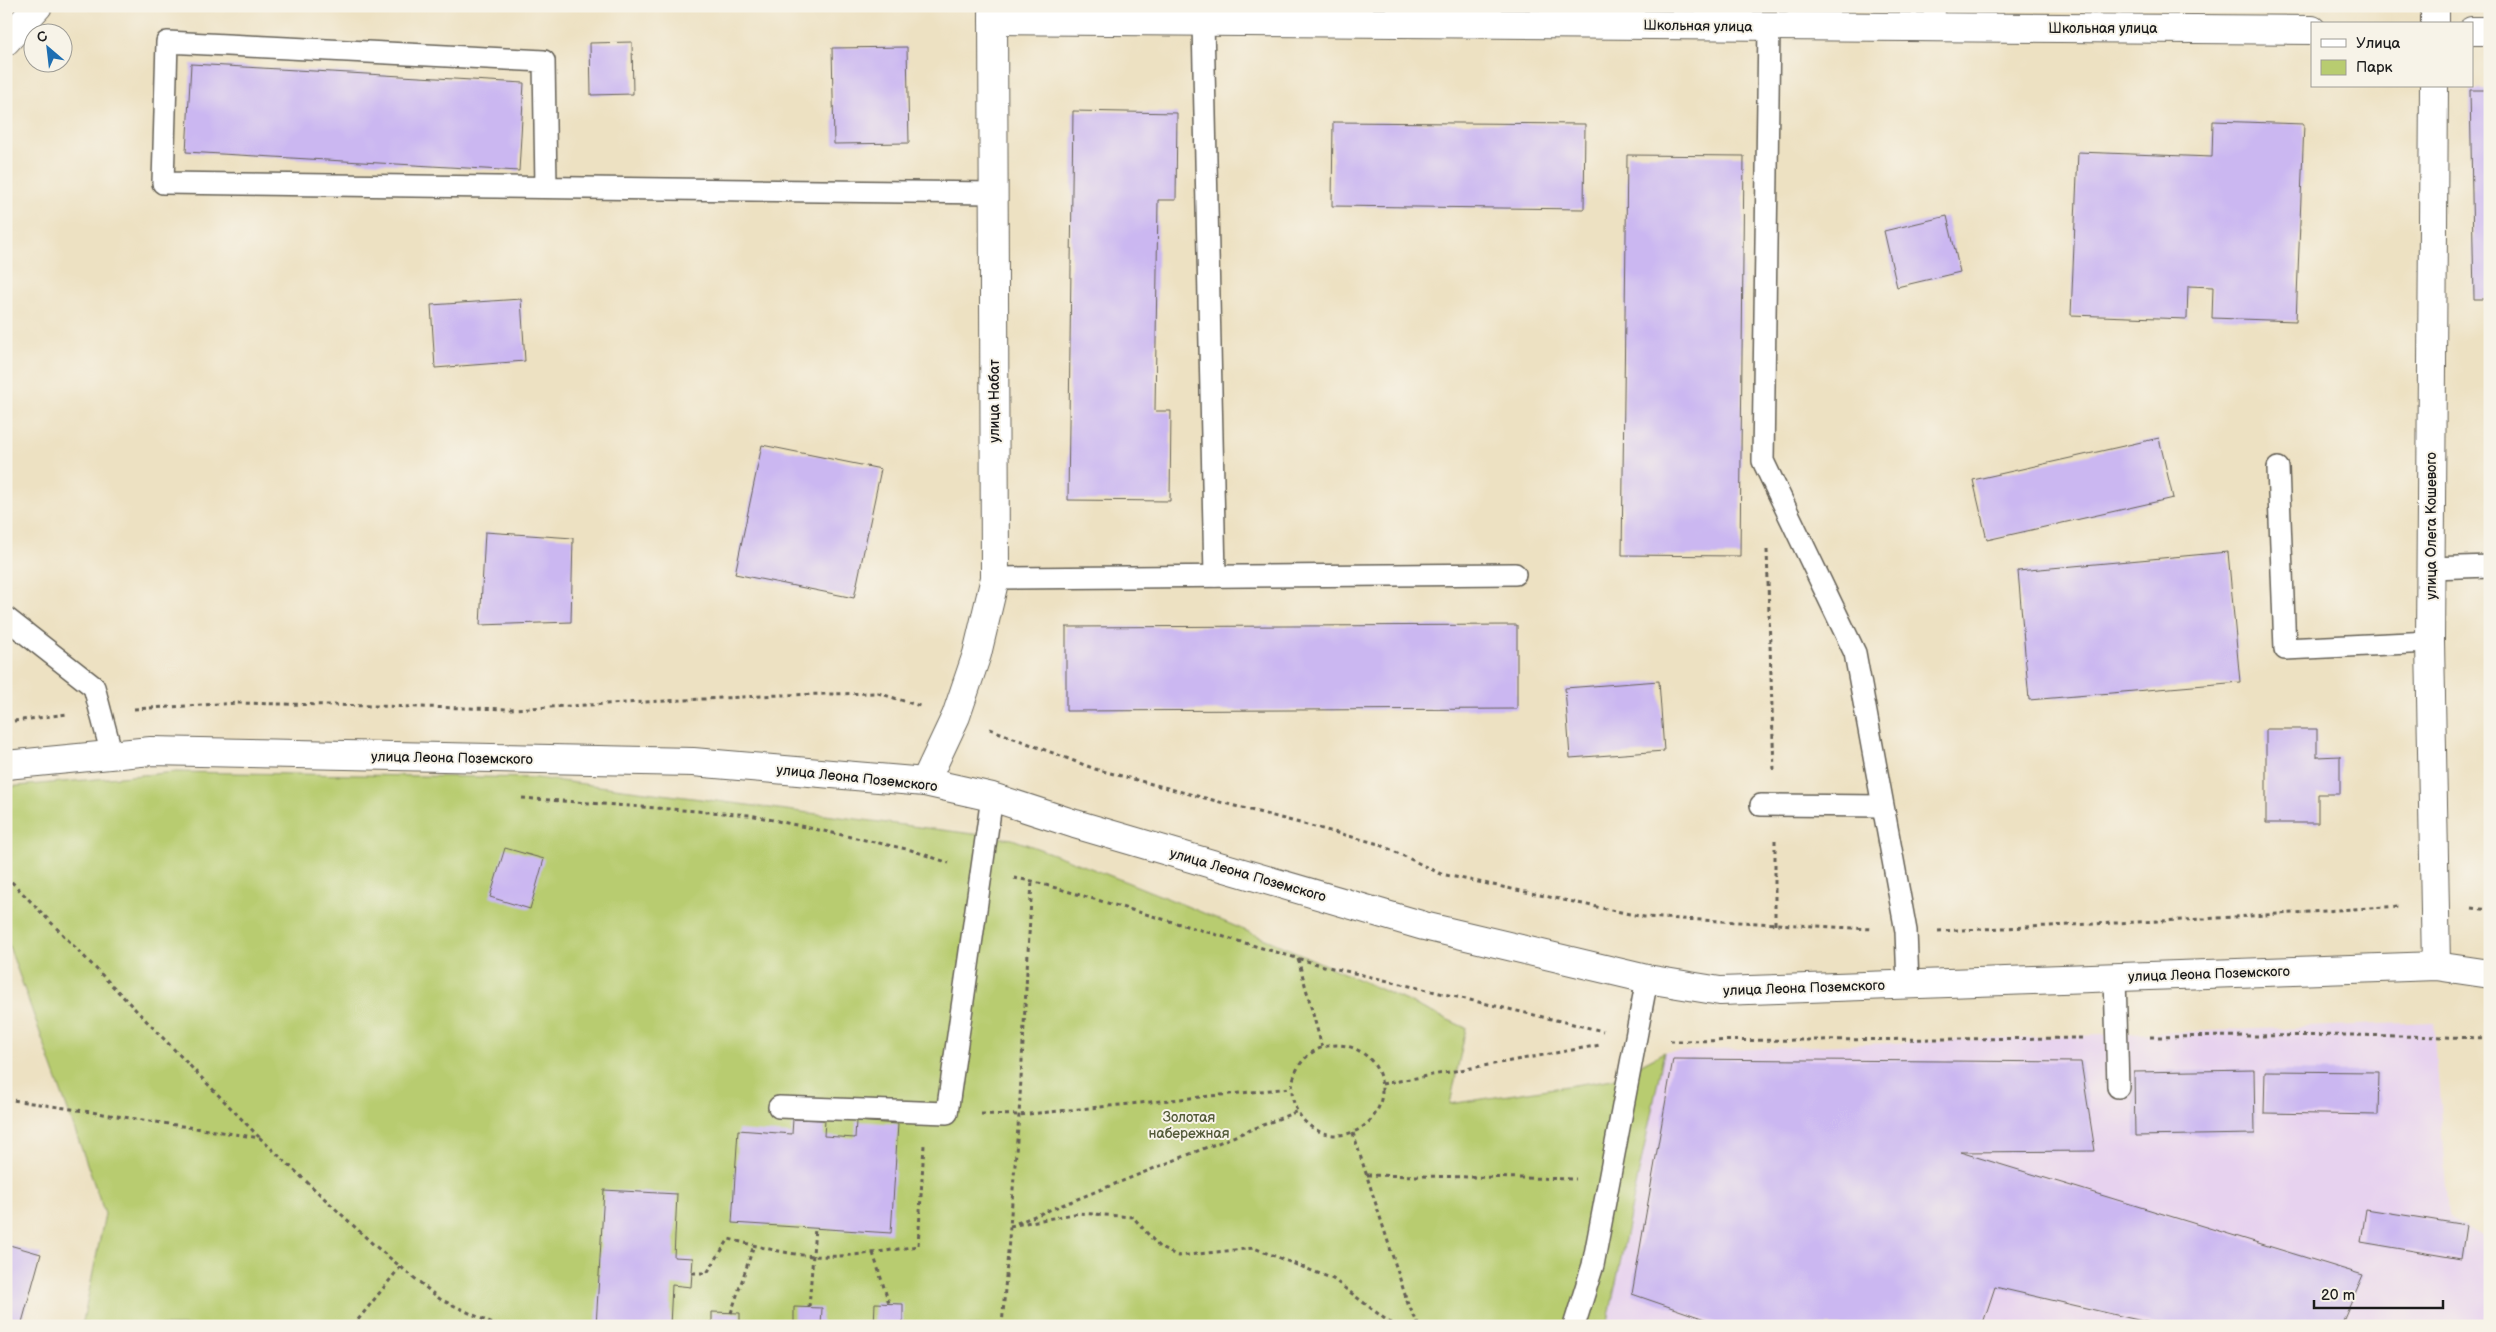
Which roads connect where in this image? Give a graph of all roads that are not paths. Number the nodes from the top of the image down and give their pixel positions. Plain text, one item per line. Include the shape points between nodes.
1 (38, 6) edge
2 (2435, 6) edge
3 (993, 13) edge
4 (1410, 15) edge
5 (1594, 15) edge
6 (1935, 17) edge
7 (1203, 22) junction
8 (2435, 22) edge
9 (1769, 26) junction
10 (2311, 30) edge
11 (2474, 31) edge
12 (2490, 31) edge
13 (6, 41) edge
14 (2434, 88) edge
15 (546, 187) junction
16 (994, 193) junction
17 (2278, 468) dead end
18 (2490, 566) edge
19 (2431, 568) junction
20 (1515, 574) dead end
21 (1215, 576) junction
22 (995, 578) junction
23 (6, 618) edge
24 (2430, 642) junction
25 (112, 755) junction
26 (6, 765) edge
27 (925, 782) junction
28 (992, 797) junction
29 (1768, 805) road end
30 (1882, 806) junction
31 (2436, 966) junction
32 (2490, 974) edge
33 (2115, 977) junction
34 (1647, 979) junction
35 (1908, 984) junction
36 (2118, 1086) dead end
37 (779, 1107) dead end
38 (1574, 1326) edge

1 - 13 street
2 - 8 street
3 - 7 street, Школьная улица
3 - 16 street, улица Набат
4 - 5 street, Школьная улица
4 - 7 street, Школьная улица
5 - 9 street, Школьная улица
6 - 9 street, Школьная улица
6 - 10 street, Школьная улица
7 - 21 lane
9 - 30 lane via 1763,461 1855,653
11 - 12 street
14 - 19 street, улица Олега Кошевого
15 - 15 lane via 163,183 167,42 544,61
15 - 16 lane
16 - 22 street, улица Набат
17 - 24 lane via 2285,650
18 - 19 lane
19 - 24 street, улица Олега Кошевого
20 - 21 lane
21 - 22 lane
22 - 27 street, улица Набат via 977,654 956,716
23 - 25 lane via 94,687
24 - 31 street, улица Олега Кошевого
25 - 26 street, улица Леона Поземского
25 - 27 street, улица Леона Поземского via 151,751 693,762
27 - 28 street, улица Леона Поземского
28 - 34 street, улица Леона Поземского via 1424,926
28 - 37 lane via 948,1113
29 - 30 lane
30 - 35 lane via 1906,931
31 - 32 street, улица Леона Поземского
31 - 33 street, улица Леона Поземского
33 - 35 street, улица Леона Поземского
33 - 36 lane
34 - 35 street, улица Леона Поземского via 1720,991
34 - 38 lane via 1593,1265

